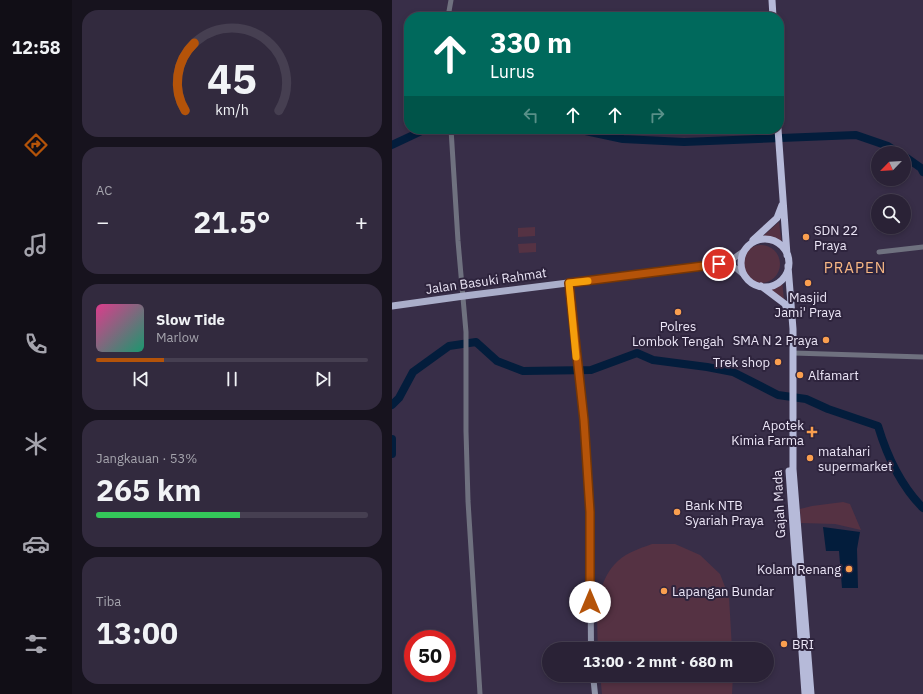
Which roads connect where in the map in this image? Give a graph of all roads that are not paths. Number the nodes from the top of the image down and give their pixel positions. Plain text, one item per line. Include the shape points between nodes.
1 (451, 0) edge
2 (770, 0) edge
3 (449, 12) edge
4 (771, 12) edge
5 (451, 134) edge
6 (778, 134) edge
7 (779, 145) junction
8 (753, 240) junction
9 (923, 247) edge
10 (744, 251) junction
11 (879, 252) dead end
12 (787, 255) junction
13 (727, 263) junction
14 (788, 266) junction
15 (745, 276) junction
16 (569, 283) junction
17 (761, 286) junction
18 (464, 296) junction
19 (392, 306) edge
20 (793, 352) junction
21 (923, 357) edge
22 (790, 392) junction
23 (790, 406) junction
24 (591, 642) edge
25 (594, 682) edge
26 (480, 694) edge
27 (596, 694) edge
28 (805, 694) edge
29 (811, 694) edge

1 - 3 street
2 - 4 highway
5 - 18 street
6 - 7 highway
7 - 8 highway via 781,210 777,218
7 - 12 highway
8 - 10 highway
8 - 12 highway via 776,242
9 - 11 street
10 - 13 main road
10 - 15 highway via 741,264
12 - 14 highway
13 - 15 main road
13 - 16 main road, Jalan Basuki Rahmat
14 - 17 highway via 779,282
14 - 20 highway
15 - 17 highway via 749,281
16 - 18 main road, Jalan Basuki Rahmat
16 - 24 main road via 584,420 590,512
17 - 22 highway via 785,304 789,313
18 - 19 main road, Jalan Basuki Rahmat
18 - 26 street via 468,501
20 - 21 street
20 - 22 highway
22 - 23 highway
23 - 28 highway, Gajah Mada via 790,504
23 - 29 highway, Gajah Mada
25 - 27 main road

